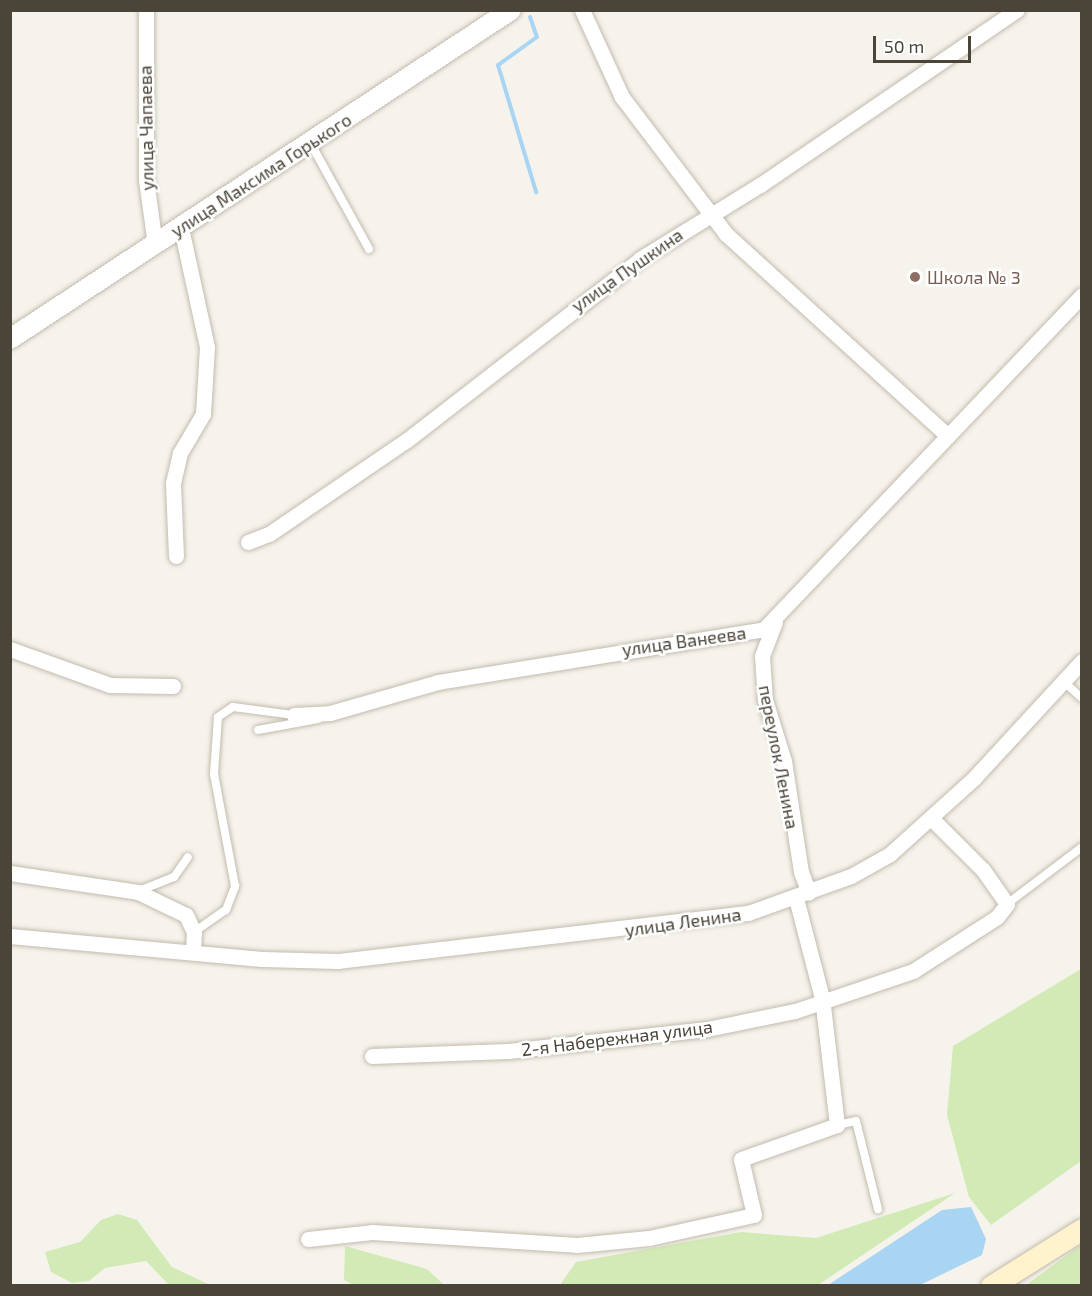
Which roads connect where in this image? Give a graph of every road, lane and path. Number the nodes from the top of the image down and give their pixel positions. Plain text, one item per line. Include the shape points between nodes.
1 (146, 10) edge
2 (582, 10) edge
3 (1017, 10) edge
4 (501, 13) edge
5 (310, 142) junction
6 (709, 213) junction
7 (181, 228) junction
8 (155, 245) junction
9 (369, 249) dead end
10 (1082, 295) edge
11 (10, 339) edge
12 (948, 436) junction
13 (248, 542) dead end
14 (176, 556) dead end
15 (775, 622) junction
16 (742, 634) junction
17 (10, 649) edge
18 (762, 656) junction
19 (1082, 661) edge
20 (1063, 681) junction
21 (173, 686) dead end
22 (1082, 698) edge
23 (330, 713) junction
24 (294, 715) joint
25 (258, 730) dead end
26 (932, 819) junction
27 (1082, 847) edge
28 (188, 857) dead end
29 (10, 873) edge
30 (138, 892) junction
31 (802, 895) junction
32 (1006, 904) junction
33 (194, 932) junction
34 (10, 936) edge
35 (193, 951) junction
36 (822, 998) junction
37 (372, 1056) dead end
38 (837, 1125) junction
39 (878, 1209) dead end
40 (1082, 1229) edge
41 (308, 1239) dead end
42 (991, 1286) edge

1 - 8 street, улица Чапаева via 146,180
2 - 6 street via 621,97
3 - 6 street, улица Пушкина via 819,146
4 - 5 street, улица Максима Горького
5 - 7 street, улица Максима Горького
5 - 9 lane
6 - 12 street via 740,248
6 - 13 street, улица Пушкина via 555,321 407,440 269,534
7 - 8 street, улица Максима Горького
7 - 14 street via 207,357 203,414 180,453 173,483
8 - 11 street, улица Максима Горького
10 - 12 street, улица Ванеева
12 - 15 street, улица Ванеева
15 - 16 street, улица Ванеева
15 - 18 street, переулок Ленина
16 - 18 street via 753,638
16 - 23 street, улица Ванеева via 700,636 438,682
17 - 21 street via 110,685
18 - 31 street, переулок Ленина via 771,732 784,761
19 - 20 street, улица Ленина
20 - 22 lane
20 - 26 street, улица Ленина
23 - 24 street, улица Ванеева
23 - 25 lane
24 - 33 lane via 232,707 219,717 214,774 235,886 226,910
26 - 31 street, улица Ленина via 871,866
26 - 32 street via 983,870
27 - 32 lane
28 - 30 lane via 174,877
29 - 30 street
30 - 33 street via 186,915
31 - 35 street, улица Ленина via 748,913 667,926 462,943 338,961
31 - 36 street, переулок Ленина
32 - 36 street, 2-я Набережная улица via 997,917 913,971
33 - 35 street
34 - 35 street, улица Ленина
36 - 37 street, 2-я Набережная улица via 795,1011 707,1029 508,1051
36 - 38 street, переулок Ленина
38 - 39 lane via 856,1121
38 - 41 street via 741,1159 754,1215 649,1238 577,1245 372,1232
40 - 42 main road

